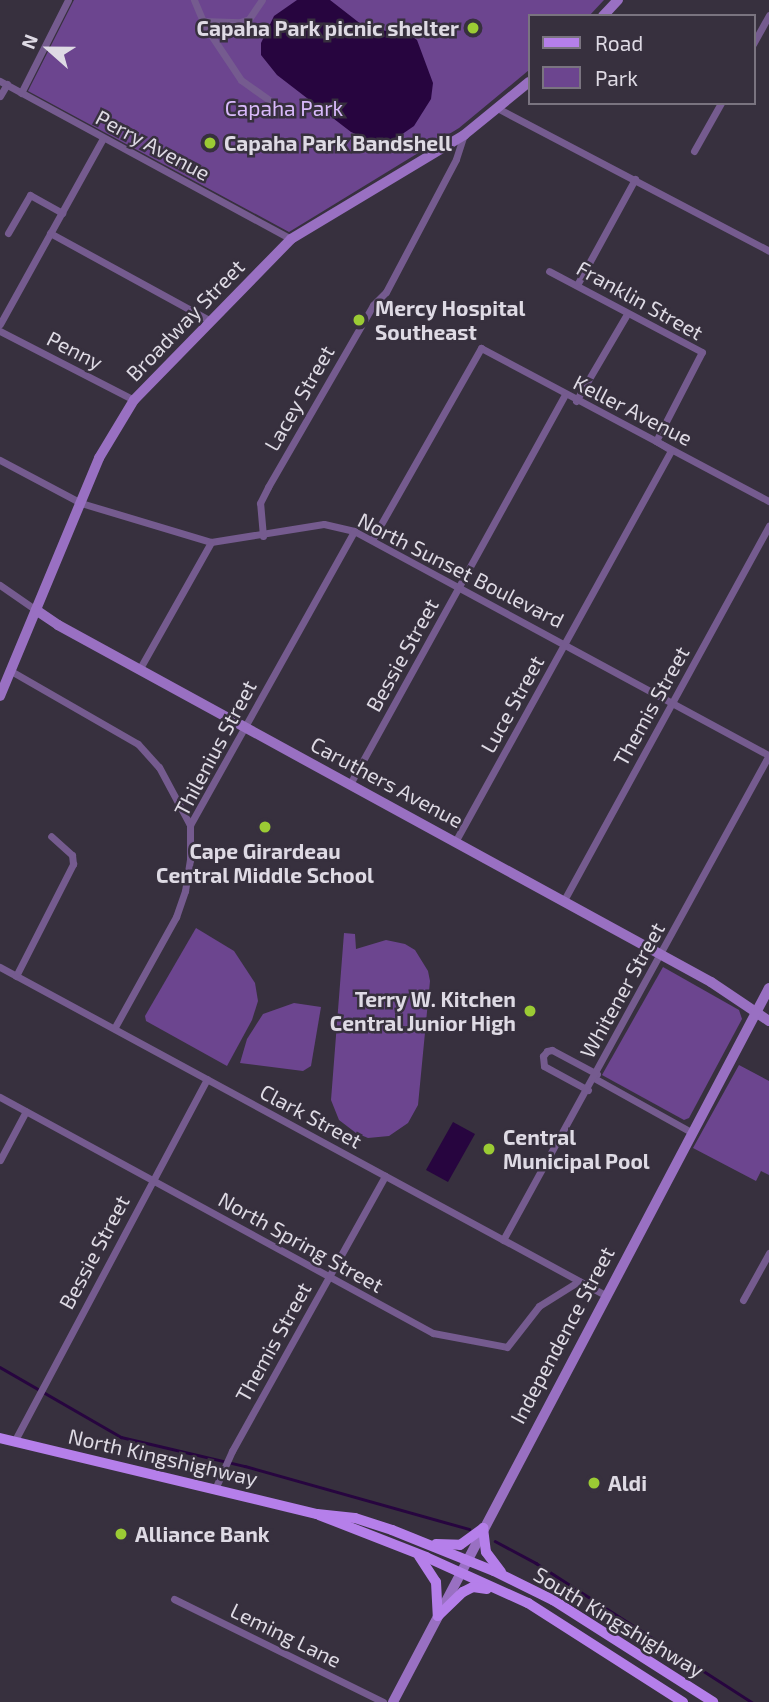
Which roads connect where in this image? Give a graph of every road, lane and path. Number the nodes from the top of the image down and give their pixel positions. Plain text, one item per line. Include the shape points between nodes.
1 (68, 0) edge
2 (194, 0) edge
3 (262, 0) edge
4 (618, 0) edge
5 (605, 14) edge
6 (769, 15) edge
7 (203, 21) junction
8 (755, 40) edge
9 (3, 82) edge
10 (528, 83) edge
11 (21, 93) junction
12 (0, 96) edge
13 (276, 105) dead end
14 (720, 105) edge
15 (499, 109) junction
16 (464, 135) junction
17 (103, 138) junction
18 (694, 151) dead end
19 (635, 179) junction
20 (62, 213) junction
21 (8, 233) dead end
22 (50, 233) junction
23 (290, 239) junction
24 (769, 251) edge
25 (549, 271) dead end
26 (577, 285) junction
27 (627, 314) junction
28 (211, 321) junction
29 (0, 324) edge
30 (0, 331) edge
31 (565, 395) junction
32 (134, 400) junction
33 (576, 401) junction
34 (671, 450) junction
35 (0, 460) edge
36 (769, 501) edge
37 (81, 503) junction
38 (769, 526) edge
39 (354, 531) junction
40 (263, 536) junction
41 (372, 540) junction
42 (211, 541) junction
43 (0, 585) edge
44 (460, 588) junction
45 (36, 610) junction
46 (565, 643) junction
47 (139, 670) junction
48 (11, 671) junction
49 (0, 696) edge
50 (672, 704) junction
51 (245, 728) junction
52 (769, 755) edge
53 (350, 784) junction
54 (190, 824) junction
55 (51, 836) dead end
56 (455, 842) junction
57 (563, 902) junction
58 (661, 956) junction
59 (0, 967) edge
60 (16, 976) junction
61 (769, 988) edge
62 (756, 1012) junction
63 (769, 1021) edge
64 (116, 1027) junction
65 (596, 1076) junction
66 (207, 1079) junction
67 (587, 1090) junction
68 (0, 1097) edge
69 (26, 1111) junction
70 (691, 1132) junction
71 (0, 1160) edge
72 (385, 1176) junction
73 (152, 1179) junction
74 (503, 1240) junction
75 (769, 1253) edge
76 (329, 1279) junction
77 (579, 1281) junction
78 (605, 1295) junction
79 (743, 1300) dead end
80 (0, 1438) edge
81 (14, 1442) junction
82 (215, 1489) junction
83 (317, 1514) junction
84 (483, 1528) junction
85 (426, 1543) junction
86 (417, 1554) junction
87 (467, 1560) junction
88 (461, 1572) junction
89 (509, 1579) junction
90 (502, 1591) junction
91 (174, 1600) dead end
92 (438, 1616) junction
93 (383, 1702) edge
94 (393, 1702) edge
95 (682, 1702) edge
96 (713, 1702) edge

1 - 11 street
2 - 7 street
3 - 7 street via 248,19 240,22
4 - 5 street
6 - 8 street
7 - 13 street via 241,80
9 - 11 street, Perry Avenue
9 - 12 street
10 - 15 street, Broadway Street
11 - 17 street, Perry Avenue
14 - 18 street
15 - 16 street, Broadway Street
15 - 19 street
16 - 23 street, Broadway Street
16 - 40 street, Lacey Street via 456,159 386,292 373,305 260,503
17 - 20 street
17 - 23 street, Perry Avenue
19 - 24 street
19 - 26 street
20 - 21 street via 30,195
20 - 22 street
22 - 28 street
22 - 29 street
23 - 28 street, Broadway Street
25 - 26 street, Franklin Street
26 - 27 street, Franklin Street
27 - 33 street
27 - 34 street, Franklin Street via 702,352 656,441
28 - 32 street, Broadway Street
30 - 32 street, Penny
31 - 33 street, Keller Avenue
31 - 41 street, Keller Avenue via 481,348
31 - 44 street, Bessie Street
32 - 37 street, Broadway Street via 108,438
33 - 34 street, Keller Avenue
34 - 36 street, Keller Avenue
34 - 46 street, Luce Street
35 - 37 street, North Sunset Boulevard
37 - 42 street, North Sunset Boulevard
37 - 45 street, Broadway Street
38 - 50 street, Themis Street
39 - 40 street, North Sunset Boulevard via 324,524
39 - 41 street, North Sunset Boulevard
39 - 51 street, Thilenius Street
40 - 42 street, North Sunset Boulevard
41 - 44 street, North Sunset Boulevard
42 - 47 street
43 - 45 street, Caruthers Avenue
44 - 46 street, North Sunset Boulevard
44 - 53 street, Bessie Street
45 - 47 street, Caruthers Avenue
45 - 48 street, Broadway Street
46 - 50 street, North Sunset Boulevard
46 - 56 street, Luce Street
47 - 51 street, Caruthers Avenue
48 - 49 street, Broadway Street
48 - 54 street via 138,744 159,767
50 - 52 street, North Sunset Boulevard
50 - 57 street, Themis Street
51 - 53 street, Caruthers Avenue
51 - 54 street, Thilenius Street
52 - 58 street, Whitener Street
53 - 56 street, Caruthers Avenue
54 - 64 street, Thilenius Street via 188,873 176,917
55 - 60 street via 72,855 73,864
56 - 57 street, Caruthers Avenue
57 - 58 street, Caruthers Avenue
58 - 62 street, Caruthers Avenue
58 - 65 street, Whitener Street
59 - 60 street, Clark Street
60 - 64 street, Clark Street
61 - 62 street, Independence Street
62 - 63 street, Caruthers Avenue
62 - 70 street, Independence Street
64 - 66 street, Clark Street
65 - 67 street, Whitener Street
65 - 67 street via 552,1050 543,1056 544,1066
65 - 70 street
66 - 72 street, Clark Street
66 - 73 street, Bessie Street
67 - 74 street, Whitener Street
68 - 69 street, North Spring Street
69 - 71 street
69 - 73 street, North Spring Street
70 - 78 street, Independence Street
72 - 74 street, Clark Street
72 - 76 street, Themis Street
73 - 76 street, North Spring Street
73 - 81 street, Bessie Street
74 - 77 street, Clark Street
75 - 79 street
76 - 77 street, North Spring Street via 433,1333 507,1347 539,1306
76 - 82 street, Themis Street
77 - 78 street, Clark Street
78 - 84 street, Independence Street
80 - 81 main road, North Kingshighway
81 - 82 main road, North Kingshighway
82 - 83 main road, North Kingshighway
83 - 85 main road, North Kingshighway via 355,1518
83 - 86 main road, North Kingshighway
84 - 85 main road via 460,1545
84 - 87 street, Independence Street
84 - 89 main road via 486,1552
85 - 87 main road, North Kingshighway
86 - 88 main road, North Kingshighway
86 - 92 main road via 436,1582
87 - 88 street, Independence Street
87 - 89 main road, South Kingshighway
88 - 90 main road, South Kingshighway
88 - 92 street, Independence Street
89 - 96 main road, South Kingshighway via 553,1600
90 - 92 main road via 473,1587
90 - 95 main road, South Kingshighway via 563,1624
91 - 93 street, Leming Lane
92 - 94 street, Independence Street

